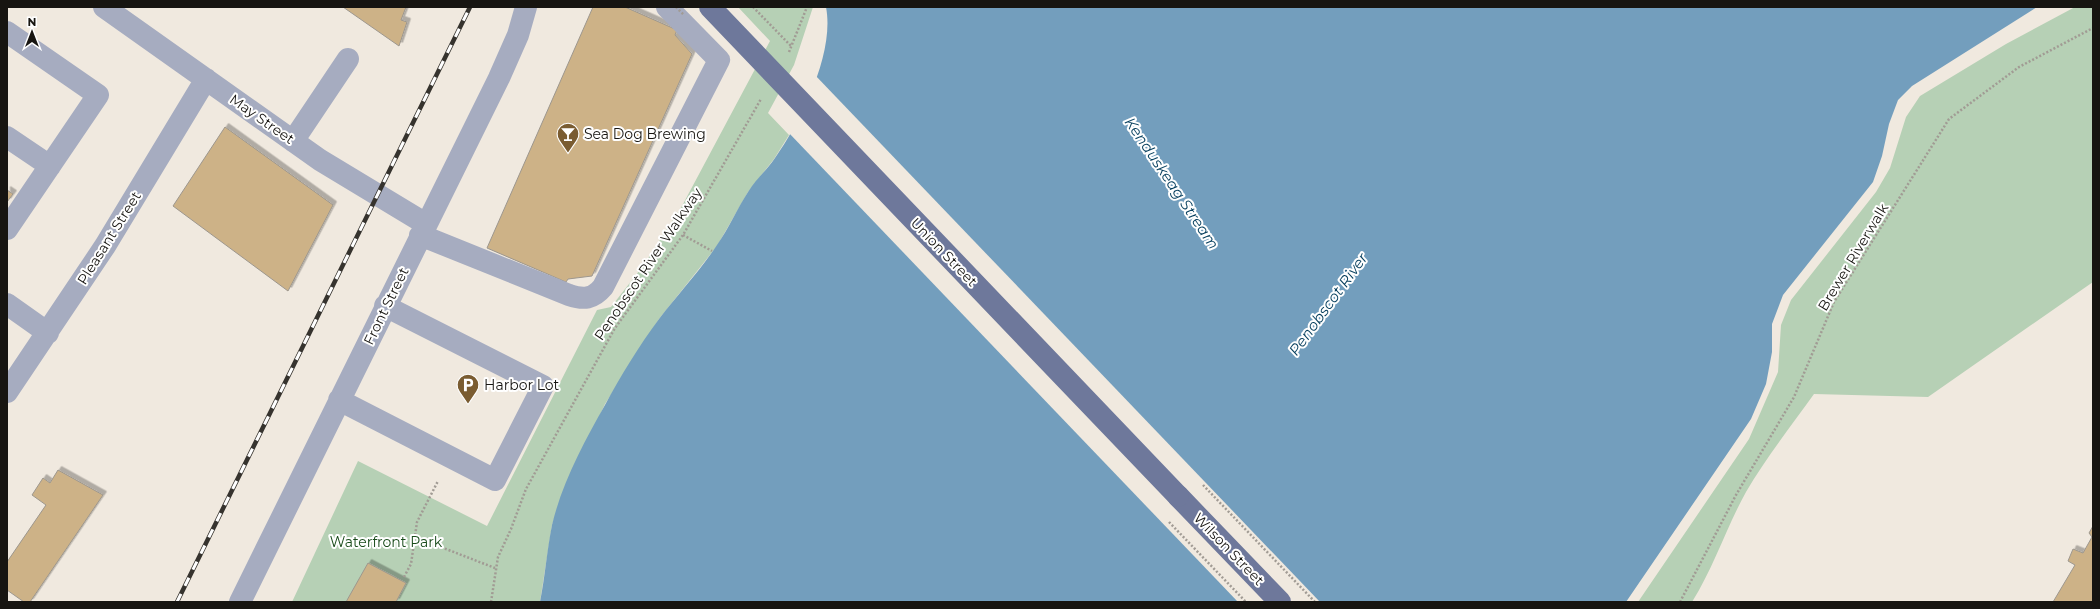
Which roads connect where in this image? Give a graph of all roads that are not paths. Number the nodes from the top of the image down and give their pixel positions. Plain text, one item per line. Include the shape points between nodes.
1 (104, 7) edge
2 (526, 7) edge
3 (667, 7) edge
4 (710, 7) edge
5 (7, 32) edge
6 (348, 59) dead end
7 (206, 79) junction
8 (7, 137) edge
9 (293, 141) junction
10 (50, 166) junction
11 (7, 229) edge
12 (423, 229) junction
13 (7, 304) edge
14 (385, 306) junction
15 (48, 332) junction
16 (7, 392) edge
17 (339, 400) junction
18 (1178, 496) joint
19 (240, 602) edge
20 (1280, 602) edge

1 - 7 street, May Street
2 - 12 street, Front Street via 518,36 502,73
3 - 12 street, May Street via 719,60 597,295 588,298 569,295
4 - 18 main road, Union Street, bridge
5 - 10 street via 98,94
6 - 9 street
7 - 9 street, May Street
7 - 15 street, Pleasant Street via 105,246
8 - 10 street
9 - 12 street, May Street
10 - 11 street
12 - 14 street, Front Street
13 - 15 street
14 - 17 street, Front Street
14 - 17 street via 543,386 494,480
15 - 16 street, Pleasant Street
17 - 19 street, Front Street
18 - 20 main road, Wilson Street

